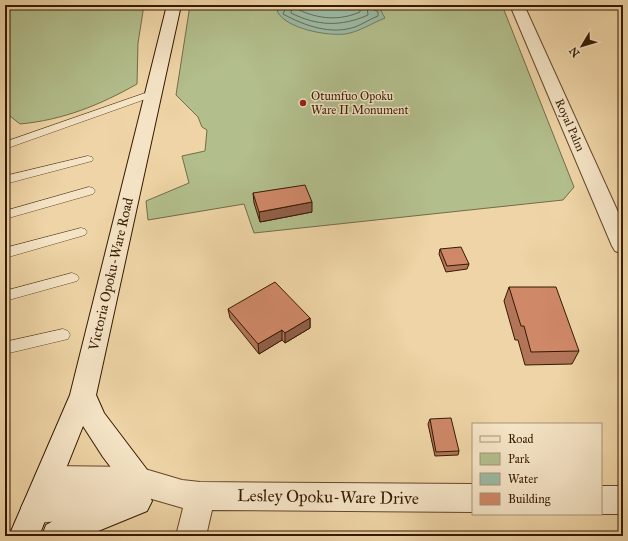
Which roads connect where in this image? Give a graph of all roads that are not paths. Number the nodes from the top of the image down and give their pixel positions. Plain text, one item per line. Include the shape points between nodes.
1 (174, 5) edge
2 (518, 5) edge
3 (154, 92) junction
4 (5, 146) edge
5 (88, 159) dead end
6 (5, 180) edge
7 (89, 191) dead end
8 (5, 215) edge
9 (81, 232) dead end
10 (623, 246) edge
11 (5, 253) edge
12 (72, 278) dead end
13 (5, 296) edge
14 (63, 335) dead end
15 (5, 348) edge
16 (83, 395) junction
17 (48, 480) junction
18 (138, 491) junction
19 (191, 495) junction
20 (472, 498) edge
21 (602, 500) edge
22 (623, 500) edge
23 (36, 508) junction
24 (24, 536) edge
25 (57, 536) edge
26 (191, 536) edge

1 - 3 main road, Victoria Opoku-Ware Road
2 - 10 main road, Royal Palm
3 - 4 lane
3 - 16 main road, Victoria Opoku-Ware Road
5 - 6 lane
7 - 8 lane
9 - 11 lane
12 - 13 lane
14 - 15 lane
16 - 17 main road, Victoria Opoku-Ware Road
16 - 18 main road via 96,422
17 - 18 main road, Lesley Opoku-Ware Drive
17 - 23 main road, Victoria Opoku-Ware Road
18 - 19 main road, Lesley Opoku-Ware Drive
18 - 23 main road, Lesley Opoku-Ware Drive
18 - 25 main road
19 - 20 main road, Lesley Opoku-Ware Drive
19 - 26 main road
21 - 22 main road
23 - 24 main road, Victoria Opoku-Ware Road

